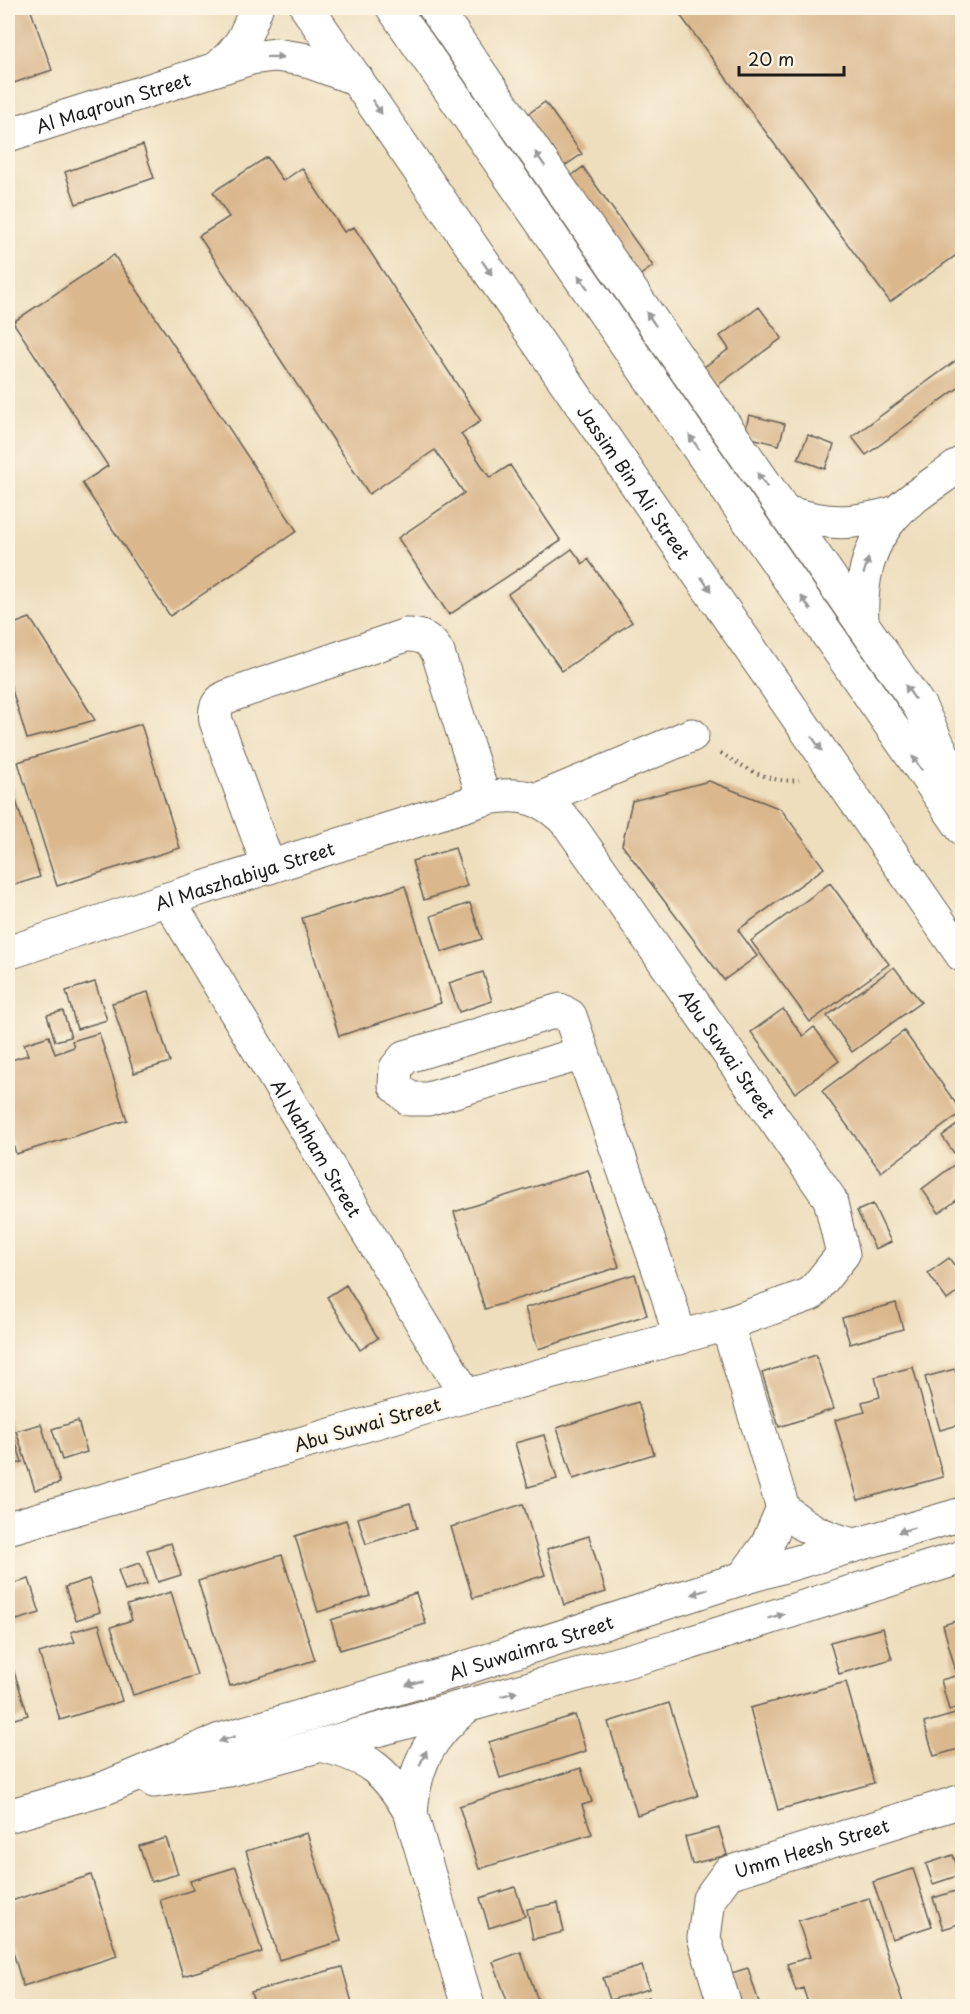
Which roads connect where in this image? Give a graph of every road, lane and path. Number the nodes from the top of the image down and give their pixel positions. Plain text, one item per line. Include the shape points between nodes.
1 (256, 8) edge
2 (308, 8) edge
3 (393, 8) edge
4 (435, 8) edge
5 (218, 68) junction
6 (357, 79) junction
7 (8, 135) edge
8 (963, 463) edge
9 (785, 512) junction
10 (897, 512) junction
11 (862, 624) junction
12 (692, 735) joint
13 (831, 765) junction
14 (483, 799) junction
15 (537, 800) junction
16 (961, 826) edge
17 (268, 867) junction
18 (168, 899) junction
19 (8, 953) edge
20 (963, 955) edge
21 (583, 1053) junction
22 (727, 1323) junction
23 (680, 1338) junction
24 (466, 1396) junction
25 (783, 1508) junction
26 (963, 1514) edge
27 (8, 1528) edge
28 (854, 1545) junction
29 (963, 1557) edge
30 (743, 1578) junction
31 (469, 1705) junction
32 (321, 1746) junction
33 (105, 1788) junction
34 (963, 1802) edge
35 (411, 1814) junction
36 (8, 1816) edge
37 (468, 2007) edge
38 (725, 2007) edge

1 - 5 street, Al Maqroun Street via 236,52
2 - 6 street, Jassim Bin Ali Street
16 -> 3 street
9 -> 4 street
5 -> 6 street, Al Maqroun Street via 275,56 313,63
5 - 7 street, Al Maqroun Street
6 -> 13 street, Jassim Bin Ali Street
8 - 10 street
9 - 10 street via 841,523
9 - 11 street
11 -> 10 street via 863,576 870,553
16 -> 11 street via 953,787 934,733 921,707
12 - 13 path via 755,774 785,782 810,778
12 - 15 street
13 - 20 street, Jassim Bin Ali Street
14 - 15 street, Abu Suwai Street via 519,795
14 - 17 street, Al Maszhabiya Street
14 - 17 street via 438,653 426,638 406,635 229,696 217,706 216,721
15 - 22 street, Abu Suwai Street via 561,815 570,826 830,1198 843,1254 811,1294
17 - 18 street, Al Maszhabiya Street
18 - 19 street, Al Maszhabiya Street
18 - 24 street, Al Nahham Street
21 - 21 street via 570,1016 560,1010 405,1057 396,1068 395,1085 409,1099 428,1099
21 - 23 street
22 - 23 street, Abu Suwai Street
22 - 25 street
23 - 24 street, Abu Suwai Street
24 - 27 street, Abu Suwai Street
25 - 28 street via 815,1532
25 - 30 street via 767,1545
26 -> 28 street, Al Suwaimra Street
28 - 30 street, Al Suwaimra Street
31 -> 29 street, Al Suwaimra Street via 677,1647
30 -> 33 street, Al Suwaimra Street via 446,1674 220,1740
31 - 32 street, Al Suwaimra Street
35 -> 31 street via 417,1772 426,1752 437,1734
32 - 33 street, Al Suwaimra Street via 229,1770
32 - 35 street via 366,1760 392,1784
33 - 36 street, Al Suwaimra Street
34 - 38 street, Umm Heesh Street via 728,1874 709,1899 704,1938
35 - 37 street

